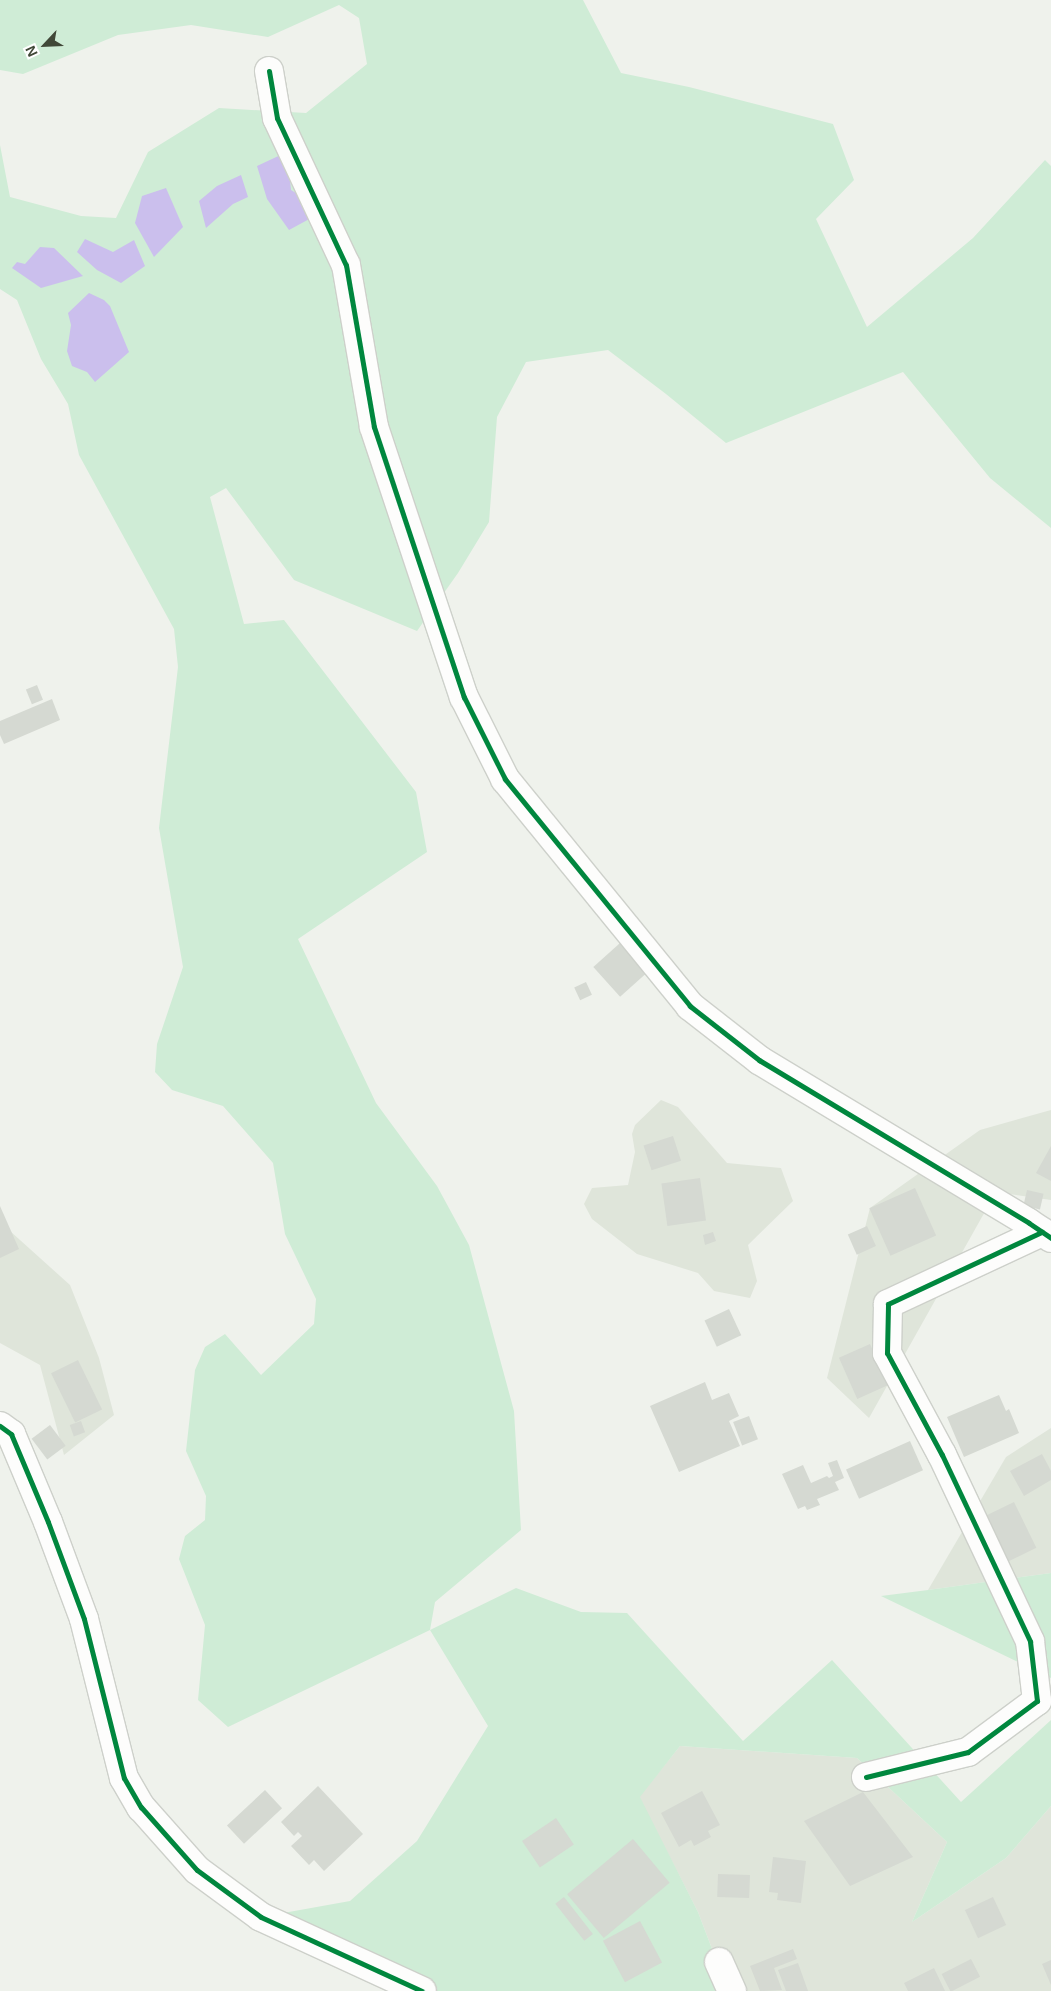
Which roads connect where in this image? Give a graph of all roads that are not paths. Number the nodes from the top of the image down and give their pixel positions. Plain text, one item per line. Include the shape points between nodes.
1 (269, 70) dead end
2 (1047, 1235) edge
3 (0, 1426) edge
4 (866, 1776) dead end
5 (719, 1962) dead end
6 (422, 1991) edge
7 (732, 1991) edge

1 - 2 street via 277,118 346,265 374,427 451,660 464,697 505,779 690,1006 759,1060
2 - 4 street via 888,1304 887,1353 942,1455 1030,1642 1037,1701 968,1752
3 - 6 street via 11,1434 84,1618 124,1778 141,1807 197,1870 261,1917
5 - 7 street

